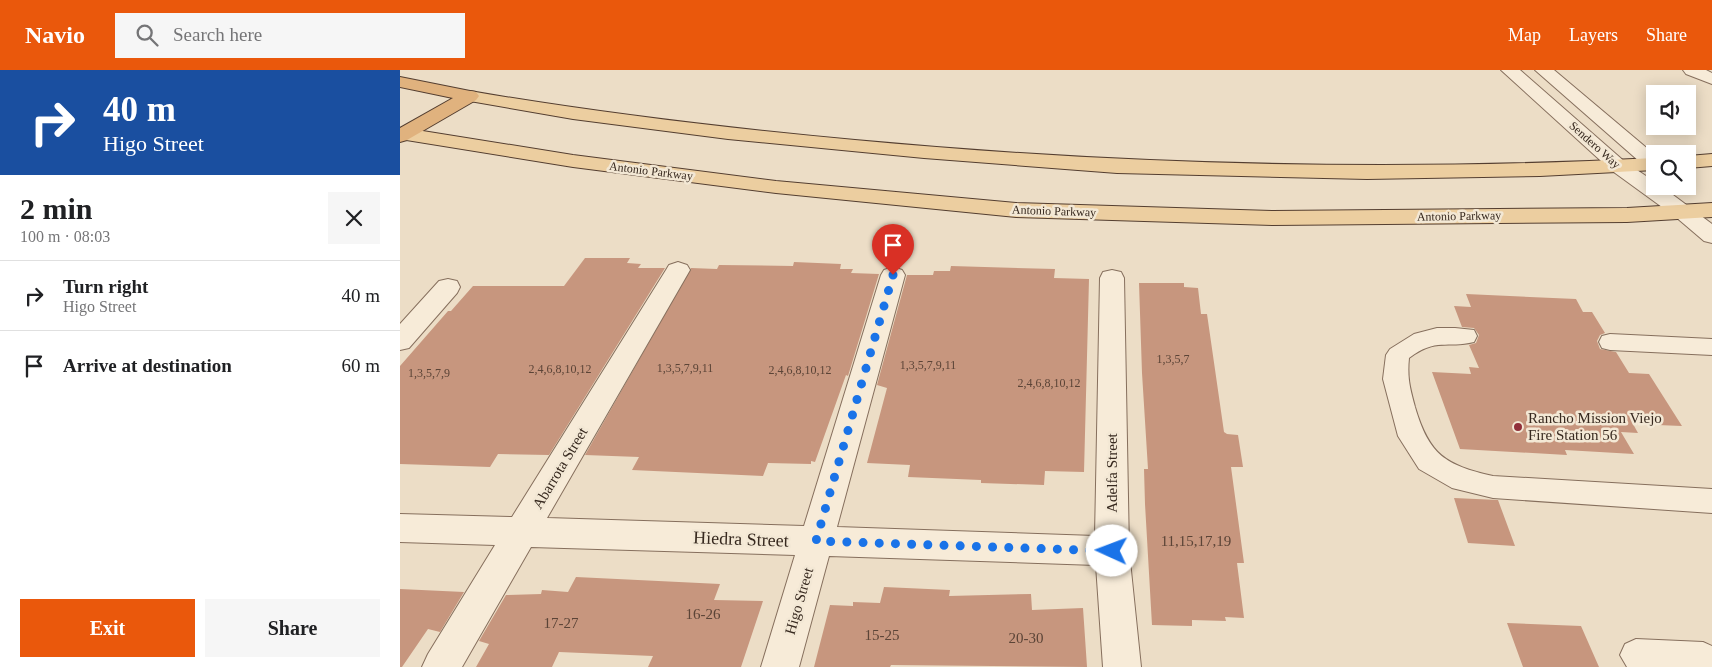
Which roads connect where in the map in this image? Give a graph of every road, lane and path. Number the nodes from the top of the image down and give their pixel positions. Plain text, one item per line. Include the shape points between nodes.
1 (1510, 70) edge
2 (1544, 70) edge
3 (1692, 70) edge
4 (1712, 79) edge
5 (400, 82) edge
6 (424, 87) junction
7 (470, 96) junction
8 (400, 100) edge
9 (401, 134) edge
10 (1646, 156) edge
11 (1712, 160) edge
12 (1696, 161) edge
13 (1646, 164) edge
14 (1618, 166) junction
15 (1674, 195) edge
16 (1712, 210) edge
17 (1686, 213) junction
18 (1712, 236) edge
19 (678, 270) dead end
20 (893, 275) dead end
21 (1112, 278) dead end
22 (448, 287) dead end
23 (1454, 335) dead end
24 (400, 341) edge
25 (1610, 342) dead end
26 (1712, 347) edge
27 (1712, 501) edge
28 (400, 528) edge
29 (522, 532) junction
30 (816, 541) junction
31 (1112, 551) junction
32 (1636, 655) dead end
33 (1712, 663) edge
34 (441, 667) edge
35 (780, 667) edge
36 (1122, 667) edge

1 - 14 street, Sendero Way
2 - 10 street, Sendero Way
3 - 4 street
5 - 6 highway
6 - 7 highway
6 - 8 highway
7 - 9 highway
7 - 14 main road via 631,121 812,142 1027,161 1288,172 1484,172
9 - 17 main road, Antonio Parkway via 776,188 1016,210 1273,218
11 - 12 main road
13 - 14 main road
14 - 17 street, Sendero Way
15 - 17 street, Sendero Way
16 - 17 main road, Antonio Parkway
17 - 18 street, Sendero Way
19 - 29 street, Abarrota Street
20 - 30 street, Higo Street
21 - 31 street, Adelfa Street
22 - 24 street
23 - 27 lane via 1414,341 1398,355 1394,379 1411,436 1428,461 1462,480 1492,487
25 - 26 lane
28 - 29 street, Hiedra Street
29 - 30 street, Hiedra Street
29 - 34 street, Abarrota Street
30 - 31 street, Hiedra Street
30 - 35 street, Higo Street
31 - 36 street, Adelfa Street
32 - 33 lane via 1703,658

